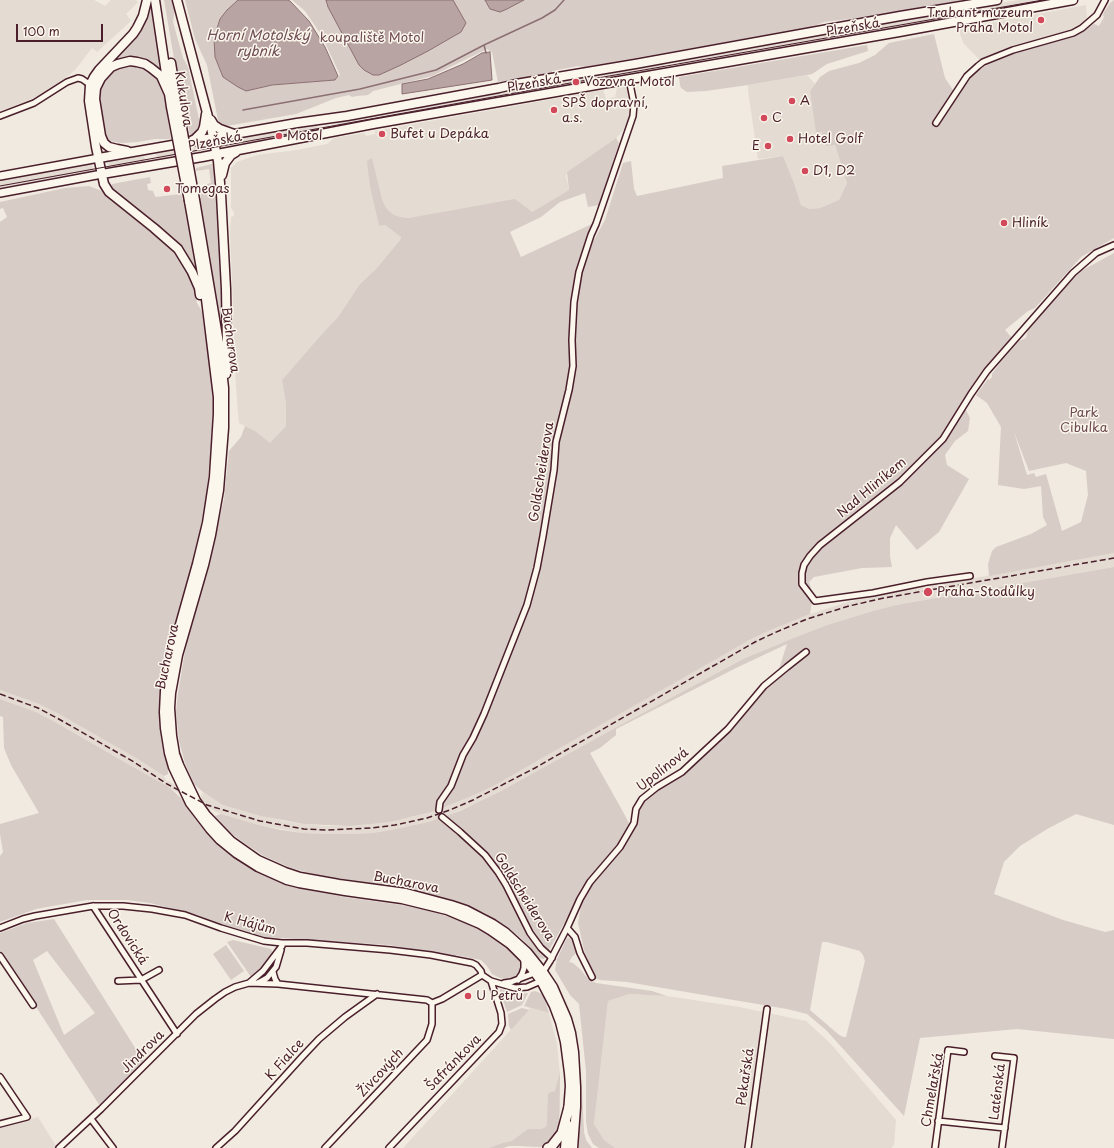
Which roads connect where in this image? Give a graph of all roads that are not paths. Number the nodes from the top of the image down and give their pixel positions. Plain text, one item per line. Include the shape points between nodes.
1 (146, 0) edge
2 (155, 0) edge
3 (160, 0) edge
4 (177, 0) edge
5 (997, 0) edge
6 (1073, 0) edge
7 (1105, 0) edge
8 (629, 79) junction
9 (93, 87) junction
10 (170, 96) junction
11 (175, 106) junction
12 (206, 110) junction
13 (0, 116) edge
14 (936, 123) dead end
15 (235, 134) junction
16 (213, 138) junction
17 (187, 143) junction
18 (240, 150) junction
19 (138, 152) junction
20 (216, 154) junction
21 (99, 158) junction
22 (102, 174) junction
23 (0, 176) edge
24 (0, 192) edge
25 (221, 194) junction
26 (192, 201) junction
27 (1114, 245) edge
28 (207, 311) junction
29 (224, 388) junction
30 (221, 428) junction
31 (220, 450) junction
32 (970, 576) dead end
33 (806, 652) dead end
34 (439, 810) dead end
35 (442, 817) dead end
36 (93, 906) junction
37 (0, 928) edge
38 (567, 928) junction
39 (282, 945) junction
40 (0, 956) edge
41 (524, 958) junction
42 (552, 958) junction
43 (159, 970) dead end
44 (273, 972) junction
45 (543, 972) junction
46 (534, 973) junction
47 (482, 975) junction
48 (592, 977) dead end
49 (141, 980) junction
50 (517, 980) junction
51 (491, 981) junction
52 (541, 981) junction
53 (118, 982) dead end
54 (249, 983) junction
55 (258, 983) junction
56 (278, 984) junction
57 (500, 984) junction
58 (377, 994) junction
59 (432, 1004) junction
60 (33, 1005) dead end
61 (767, 1009) dead end
62 (177, 1034) junction
63 (964, 1052) dead end
64 (995, 1056) dead end
65 (0, 1077) edge
66 (569, 1107) junction
67 (90, 1119) junction
68 (938, 1121) junction
69 (0, 1124) edge
70 (1005, 1128) junction
71 (59, 1148) edge
72 (113, 1148) edge
73 (216, 1148) edge
74 (325, 1148) edge
75 (389, 1148) edge
76 (548, 1148) edge
77 (565, 1148) edge
78 (573, 1148) edge
79 (748, 1148) edge
80 (935, 1148) edge
81 (1002, 1148) edge

1 - 9 main road via 143,16 137,28 99,70 94,77
2 - 10 main road, Kukulova
3 - 11 main road, Kukulova
4 - 12 main road
5 - 15 main road, Plzeňská via 516,84 362,114
6 - 8 main road, Plzeňská
7 - 14 street via 1097,15 1073,34 1013,50 983,62 967,76
8 - 18 main road, Plzeňská
8 - 34 street, Goldscheiderova via 634,104 633,116 579,272 574,302 573,366 556,442 543,536 529,598 484,714 463,755 451,786 440,802
9 - 10 main road via 111,67 125,62 137,62 145,64 161,76
9 - 13 street via 78,78 34,103
9 - 19 main road via 103,141 114,148
9 - 21 main road via 89,101
10 - 11 main road, Kukulova
11 - 26 main road, Kukulova, bridge
12 - 15 main road via 214,125
12 - 16 main road
12 - 17 main road via 202,132
15 - 16 main road, Plzeňská
16 - 17 main road, Plzeňská
16 - 20 main road
17 - 19 main road, Plzeňská
18 - 20 main road, Plzeňská
18 - 25 main road via 231,155 225,163
19 - 21 main road, Plzeňská
20 - 22 main road, Plzeňská
20 - 25 main road
21 - 22 main road
21 - 23 main road, Plzeňská
22 - 24 main road, Plzeňská
22 - 28 main road via 109,192 178,249 192,272
25 - 29 main road via 227,345
26 - 28 main road, Bucharova
26 - 29 main road, Bucharova via 213,303
27 - 32 street, Nad Hliníkem via 1096,254 1073,273 987,371 943,439 900,482 820,545 804,565 802,584 815,601
28 - 30 main road, Bucharova
29 - 30 main road, Bucharova
30 - 31 main road, Bucharova
31 - 41 main road, Bucharova via 202,548 172,653 165,691 164,712 168,748 173,767 190,803 220,840 236,853 272,874 307,885 402,899 455,913 490,930
31 - 45 main road, Bucharova via 219,490 211,535 178,655 171,693 171,724 175,754 196,801 206,816 231,842 258,860 300,877 406,894 466,910 505,932 527,952
33 - 38 street, Upolínová via 764,686 728,729 682,772 656,787 642,799 636,809 634,824 620,847 590,882
35 - 42 street, Goldscheiderova via 485,855 506,885 530,933
36 - 37 street, K Hájům via 35,916
36 - 39 street, K Hájům via 152,908 186,915
36 - 49 street, Ordovická
38 - 42 street, Upolínová
38 - 48 street via 576,937 580,953
39 - 44 street
39 - 47 street, K Hájům via 307,942 432,955 472,963
39 - 54 street, Jindrova via 263,971
40 - 60 street
41 - 46 main road, Bucharova
41 - 50 street via 522,974
42 - 45 street, Upolínová
43 - 49 street, Ordovická
44 - 55 street
44 - 56 street
45 - 46 street
45 - 52 street
45 - 78 main road, Bucharova via 562,1005 572,1039 576,1086
46 - 50 street
46 - 52 main road, Bucharova
47 - 51 street, K Hájům
47 - 59 street
49 - 53 street, Ordovická
49 - 62 street, Ordovická
50 - 57 street
51 - 57 street, K Hájům
51 - 75 street, Šafránkova via 501,1012 502,1024 499,1032
52 - 57 street, K Hájům via 522,988
52 - 66 main road, Bucharova via 554,1006 563,1034 569,1073
54 - 55 street, Jindrova
54 - 62 street, Jindrova via 235,987 215,999
55 - 56 street, Jindrova
56 - 58 street, Jindrova
58 - 59 street, Jindrova via 427,1000
58 - 73 street, K Fialce via 345,1016 319,1039 235,1131
59 - 74 street, Živcových via 432,1024 427,1040
61 - 79 street, Pekařská
62 - 67 street, Jindrova
63 - 68 street, Chmelařská via 948,1050
64 - 70 street, Laténská via 1014,1058
65 - 69 street via 27,1117
66 - 76 highway via 562,1133
66 - 77 main road, Bucharova
67 - 71 street, Jindrova
67 - 72 street
68 - 70 street
68 - 80 street, Chmelařská
70 - 81 street, Laténská

